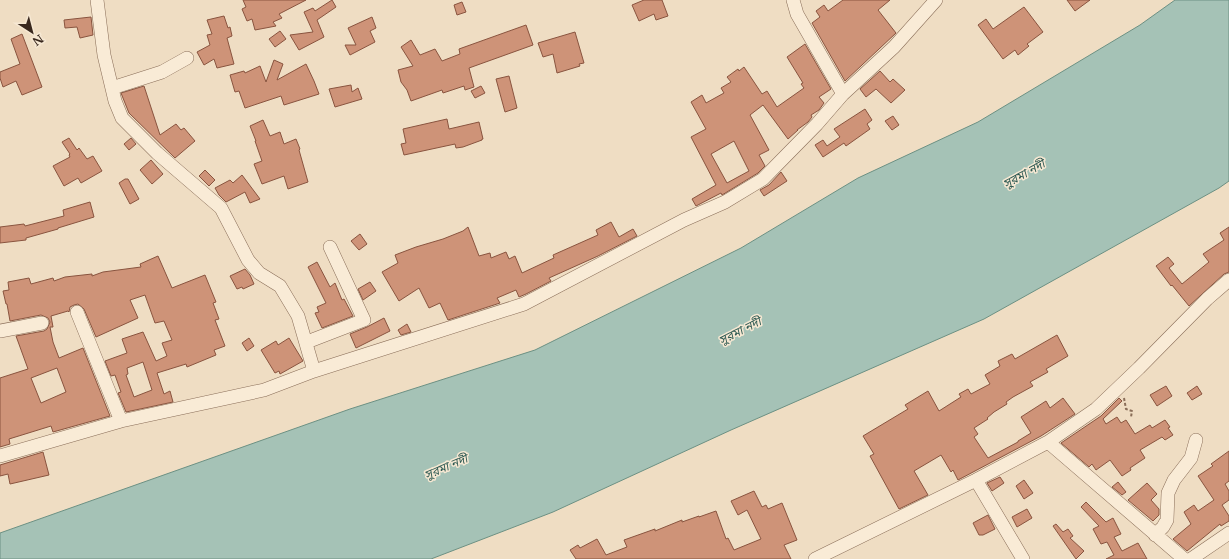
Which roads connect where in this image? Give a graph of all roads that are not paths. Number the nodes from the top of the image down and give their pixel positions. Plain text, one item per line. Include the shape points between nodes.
1 (97, 0) edge
2 (793, 0) edge
3 (936, 0) edge
4 (187, 58) dead end
5 (112, 88) junction
6 (843, 94) junction
7 (330, 247) dead end
8 (1229, 280) edge
9 (77, 312) dead end
10 (42, 323) dead end
11 (0, 331) edge
12 (307, 342) junction
13 (314, 371) junction
14 (121, 422) junction
15 (1196, 440) dead end
16 (1048, 442) junction
17 (0, 456) edge
18 (976, 480) junction
19 (1229, 533) edge
20 (1155, 535) junction
21 (815, 559) edge
22 (1023, 559) edge
23 (1184, 559) edge
24 (1191, 559) edge

1 - 5 street via 104,55
2 - 6 street via 797,14
3 - 6 street via 894,47
4 - 5 street via 162,72
5 - 12 street via 122,118 157,153 222,208 248,260 259,272 280,286 298,316
6 - 13 street via 763,179 725,202 684,220 524,304
7 - 12 street via 364,320
8 - 16 street via 1096,409
9 - 14 street
10 - 11 street
12 - 13 street
13 - 14 street via 264,390
14 - 17 street
15 - 20 street via 1191,458 1174,480 1168,493 1167,520
16 - 18 street
16 - 20 street
18 - 21 street
18 - 22 street
19 - 24 street
20 - 23 street

